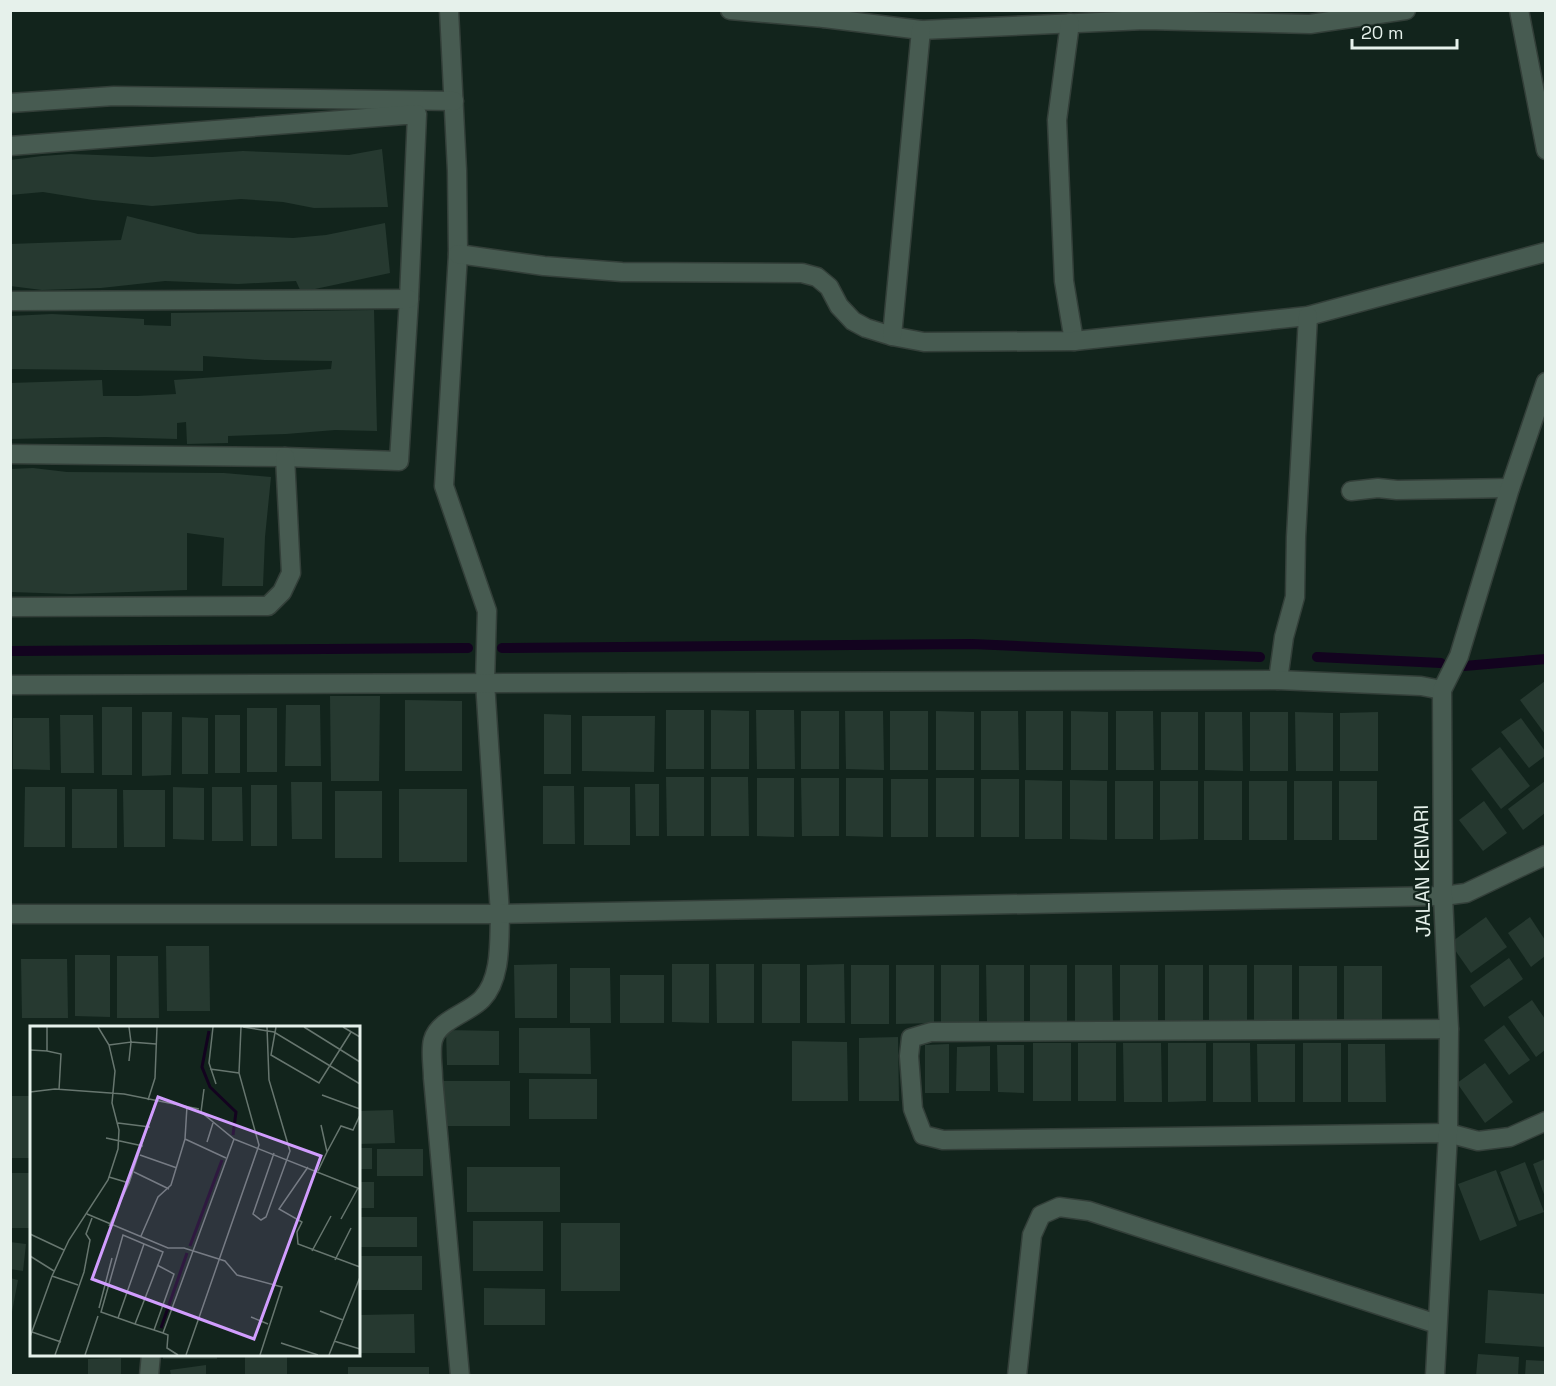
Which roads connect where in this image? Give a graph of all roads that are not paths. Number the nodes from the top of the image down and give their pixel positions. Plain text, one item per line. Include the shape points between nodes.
1 (449, 10) edge
2 (730, 10) edge
3 (1406, 10) edge
4 (1519, 10) edge
5 (824, 14) edge
6 (1144, 15) edge
7 (1309, 17) edge
8 (1070, 23) junction
9 (921, 30) junction
10 (454, 101) junction
11 (10, 103) edge
12 (10, 146) edge
13 (1545, 150) edge
14 (1545, 252) edge
15 (458, 254) junction
16 (409, 299) junction
17 (10, 301) edge
18 (1308, 316) junction
19 (892, 336) junction
20 (1074, 340) junction
21 (1545, 382) edge
22 (10, 454) edge
23 (285, 457) junction
24 (1510, 488) junction
25 (1351, 491) dead end
26 (10, 607) edge
27 (1278, 680) junction
28 (485, 682) junction
29 (10, 685) edge
30 (1442, 690) junction
31 (1545, 855) edge
32 (1443, 896) junction
33 (10, 914) edge
34 (500, 914) junction
35 (1449, 1029) junction
36 (1545, 1121) edge
37 (1448, 1133) junction
38 (1437, 1323) junction
39 (151, 1356) edge
40 (149, 1376) edge
41 (460, 1376) edge
42 (1017, 1376) edge
43 (1435, 1376) edge

1 - 10 street
2 - 5 street
3 - 7 street
4 - 13 street
5 - 9 street
6 - 7 street
6 - 8 street
8 - 9 street
8 - 20 street via 1057,120 1064,281
9 - 19 street
10 - 11 street via 114,96
10 - 15 street
12 - 16 street via 417,114
14 - 18 street
15 - 19 street via 622,272 802,273 829,286 839,306 853,321
15 - 28 street via 444,486 487,611
16 - 17 street
16 - 23 street via 399,460
18 - 20 street
18 - 27 street via 1295,597
19 - 20 street via 924,342
21 - 24 street, JALAN KENARI
22 - 23 street
23 - 26 street via 291,573 282,592 268,606
24 - 25 street
24 - 30 street, JALAN KENARI via 1460,656
27 - 28 street
27 - 30 street
28 - 29 street
28 - 34 street
30 - 32 street, JALAN KENARI
31 - 32 street via 1466,893
32 - 34 street
32 - 35 street, JALAN KENARI
33 - 34 street
34 - 41 street via 495,974 483,999 442,1026 433,1039 433,1078
35 - 37 street, JALAN KENARI
35 - 37 street via 931,1032 911,1038 909,1056 913,1109 923,1135 943,1140
36 - 37 street via 1510,1137 1478,1141
37 - 38 street, JALAN KENARI
38 - 42 street via 1089,1211 1059,1207 1041,1215 1032,1235
38 - 43 street, JALAN KENARI
39 - 40 street

